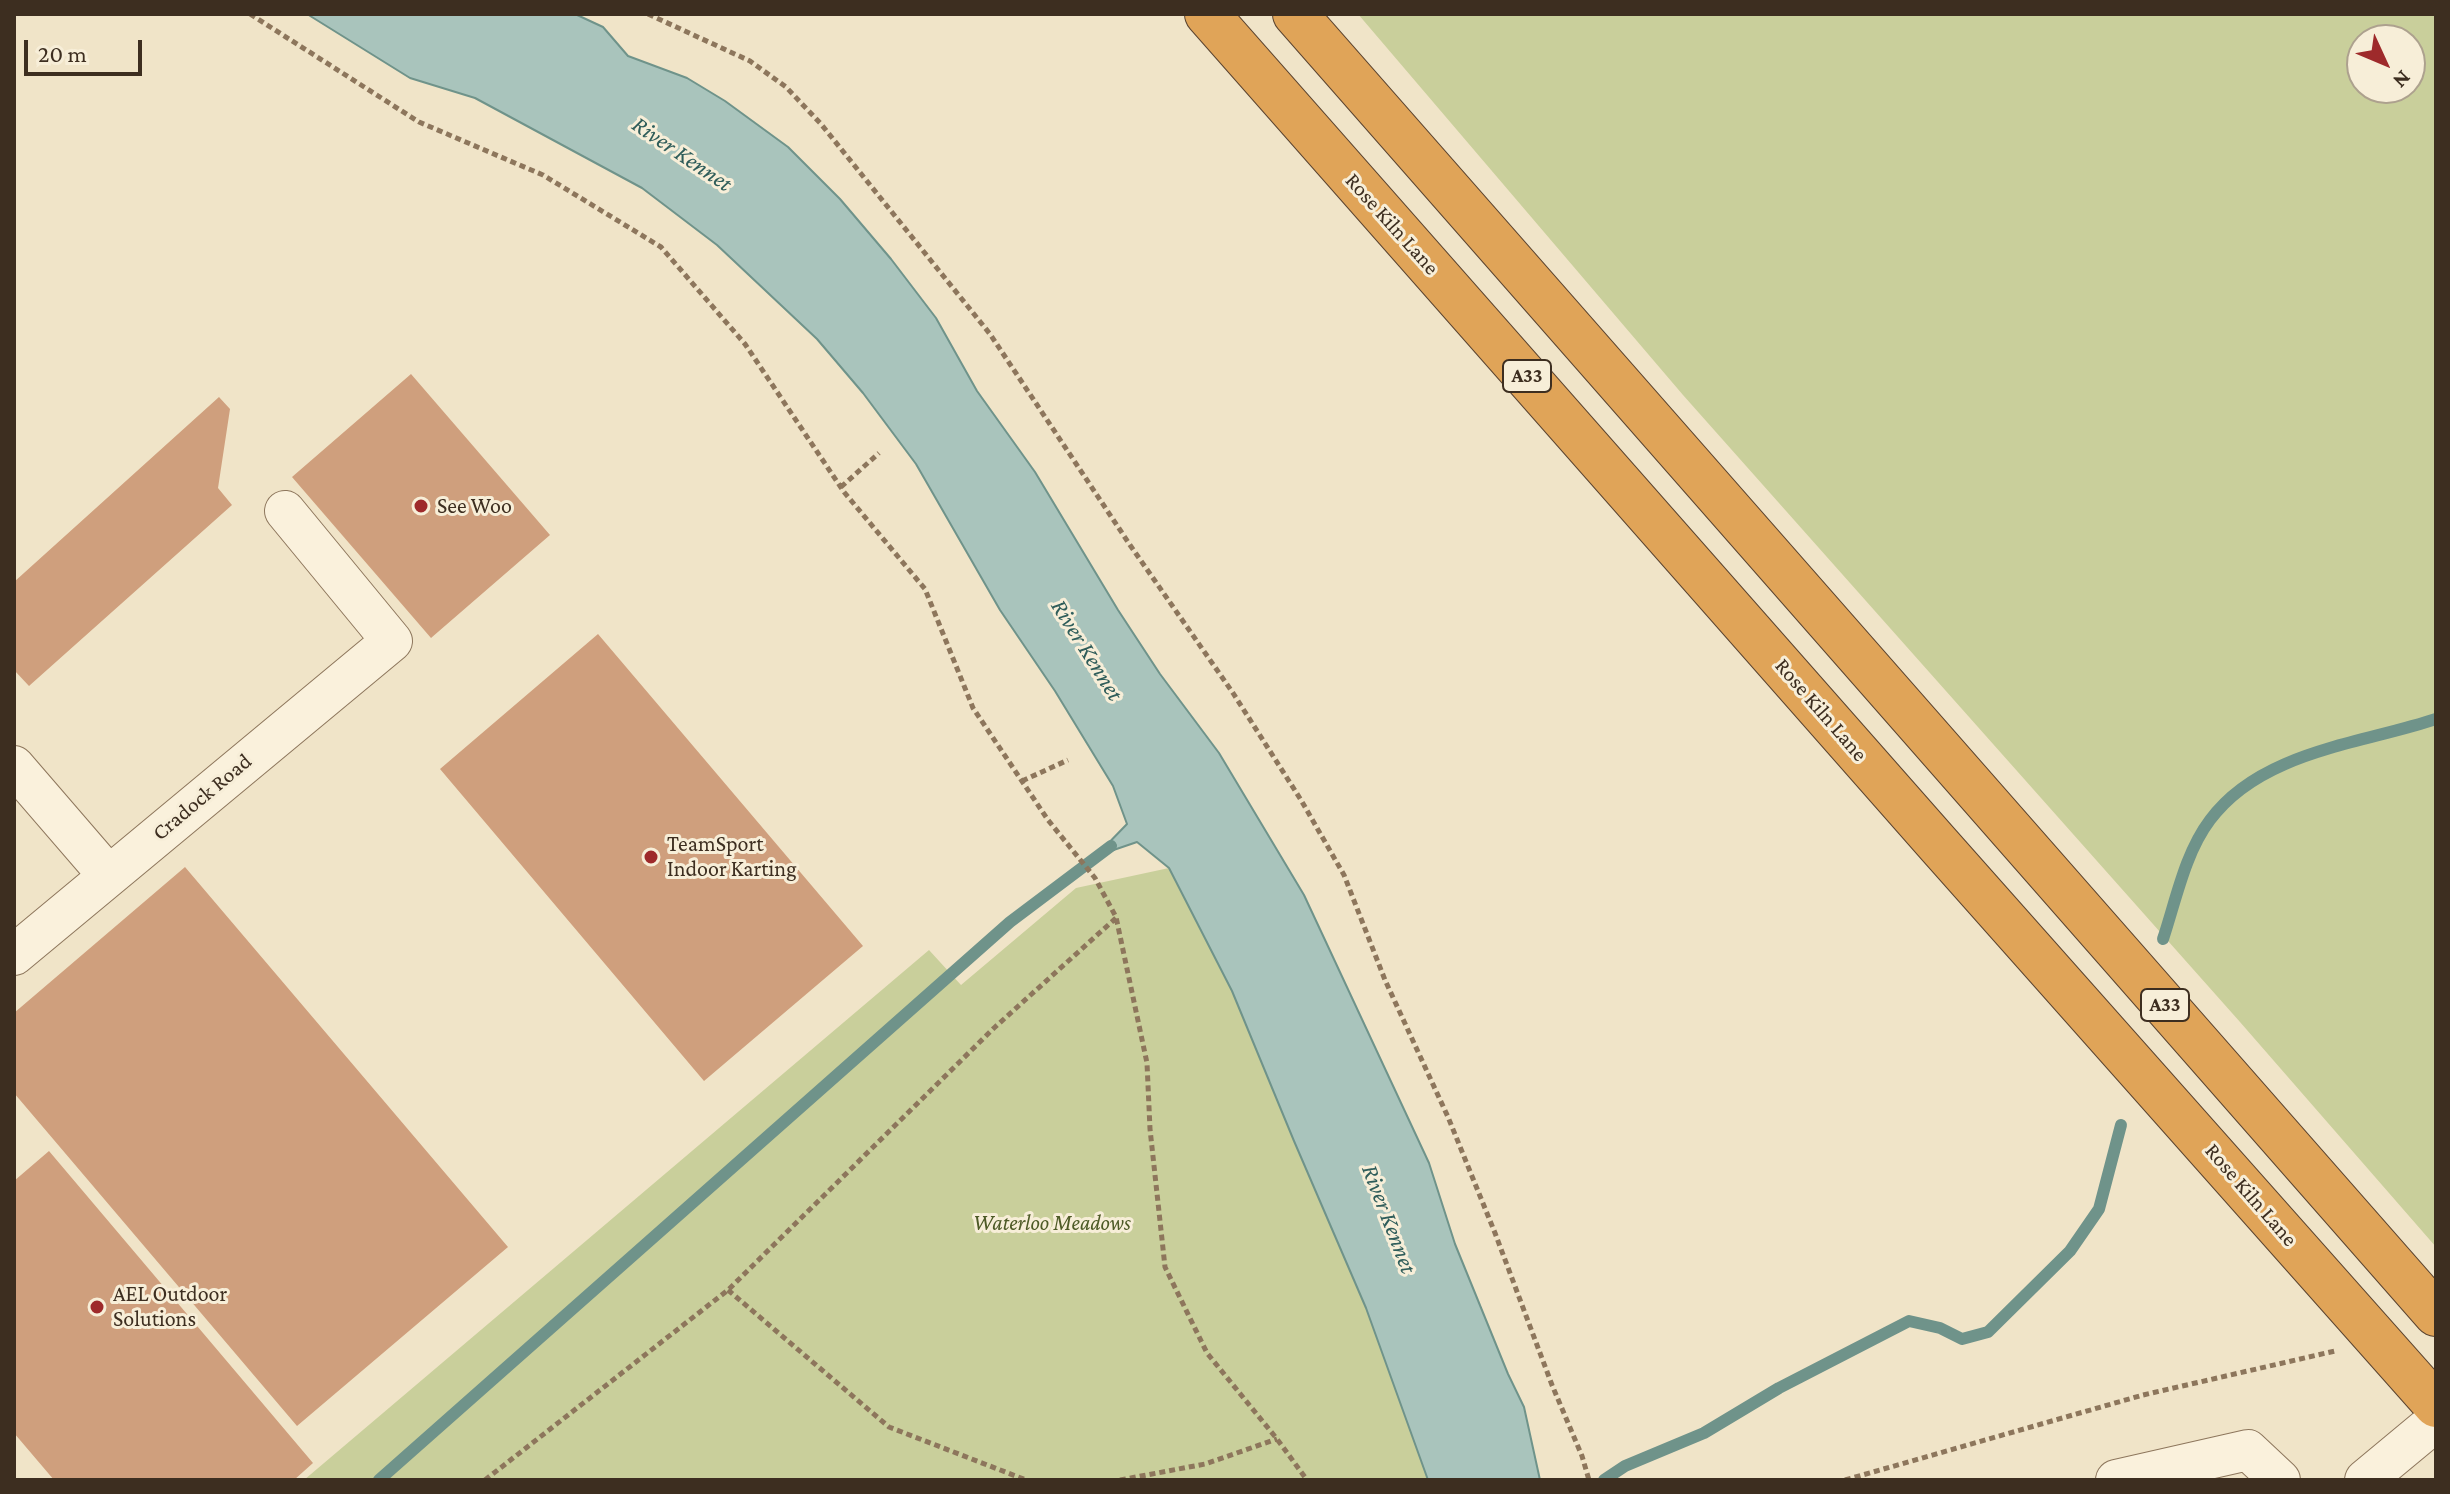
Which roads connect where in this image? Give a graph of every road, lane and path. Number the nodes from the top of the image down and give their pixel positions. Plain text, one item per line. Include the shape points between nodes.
1 (250, 14) edge
2 (648, 14) edge
3 (1207, 14) edge
4 (1295, 14) edge
5 (879, 453) dead end
6 (841, 487) junction
7 (285, 511) dead end
8 (1068, 760) dead end
9 (14, 766) edge
10 (1022, 781) junction
11 (108, 875) junction
12 (1116, 917) junction
13 (14, 955) edge
14 (728, 1290) junction
15 (2436, 1314) edge
16 (2345, 1348) dead end
17 (2436, 1405) edge
18 (2436, 1421) edge
19 (1277, 1439) junction
20 (485, 1480) edge
21 (1026, 1480) edge
22 (1120, 1480) edge
23 (1307, 1480) edge
24 (1589, 1480) edge
25 (1845, 1480) edge
26 (2116, 1480) edge
27 (2280, 1480) edge
28 (2365, 1480) edge

1 - 6 path via 419,122 543,175 661,247 745,344
2 - 24 path via 750,61 786,87 821,124 990,334 1233,693 1344,875 1466,1160
3 - 17 highway, Rose Kiln Lane / A33
4 - 15 highway, A33
5 - 6 path
6 - 10 path via 925,589 973,708
7 - 11 street, Cradock Road via 392,641
8 - 10 path
9 - 11 street
10 - 12 path via 1095,878
11 - 13 street, Cradock Road
12 - 14 path via 994,1028
12 - 19 path via 1147,1063 1165,1267 1207,1353
14 - 20 path
14 - 21 path via 889,1427
16 - 25 path via 2143,1395
18 - 28 street
19 - 22 path via 1205,1464
19 - 23 path
26 - 27 street via 2248,1450

